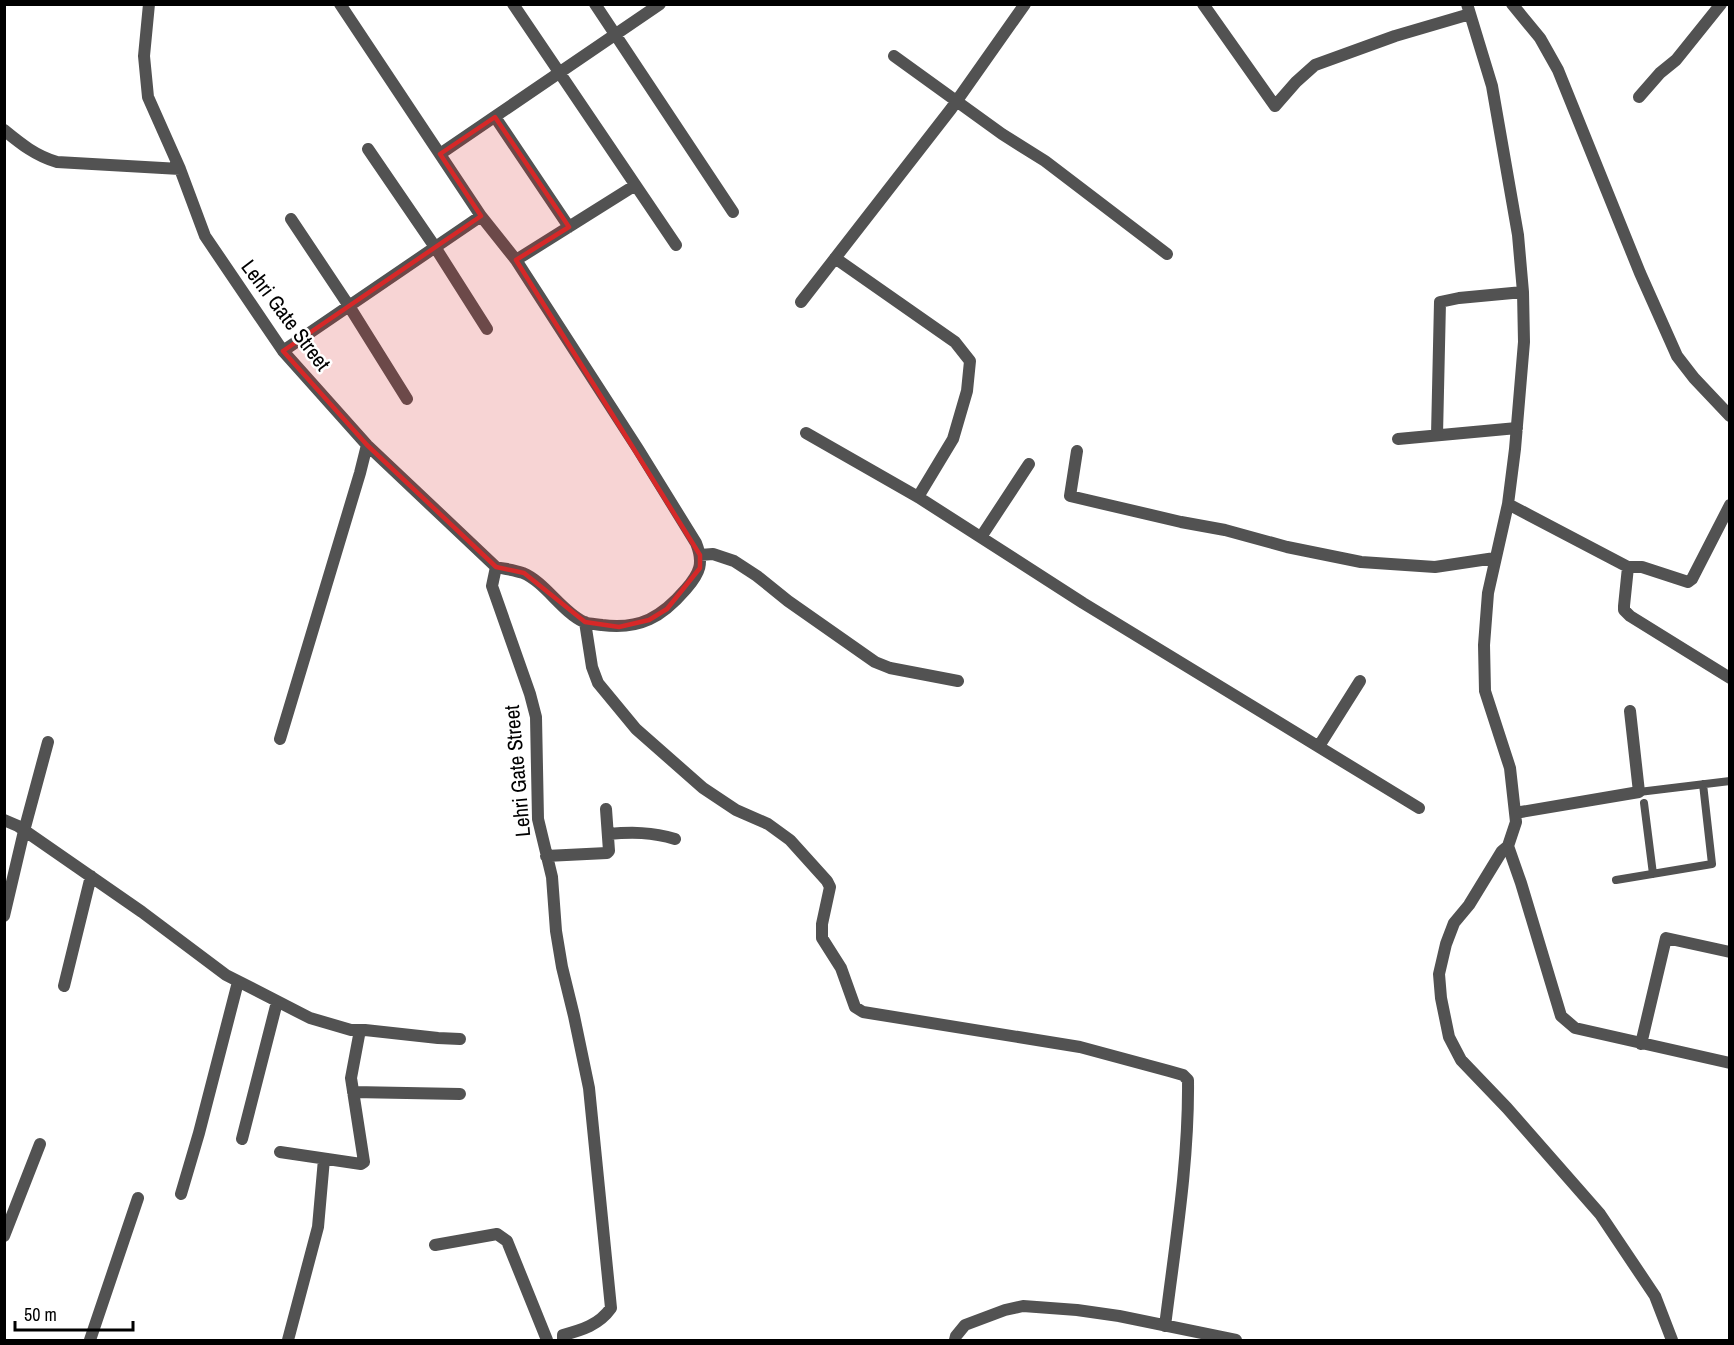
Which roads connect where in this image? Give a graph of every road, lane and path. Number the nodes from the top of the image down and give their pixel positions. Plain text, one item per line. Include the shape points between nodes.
1 (149, 4) edge
2 (340, 4) edge
3 (513, 4) edge
4 (595, 4) edge
5 (660, 4) edge
6 (1025, 4) edge
7 (1203, 4) edge
8 (1512, 4) edge
9 (1721, 4) edge
10 (1468, 9) edge
11 (616, 34) junction
12 (894, 56) dead end
13 (559, 73) junction
14 (1639, 97) dead end
15 (956, 102) junction
16 (495, 117) junction
17 (4, 130) edge
18 (368, 149) dead end
19 (440, 154) junction
20 (180, 169) junction
21 (634, 186) junction
22 (733, 212) dead end
23 (481, 216) junction
24 (291, 219) dead end
25 (569, 227) junction
26 (676, 246) dead end
27 (435, 247) junction
28 (1167, 254) dead end
29 (835, 258) junction
30 (516, 260) junction
31 (1523, 292) junction
32 (801, 302) dead end
33 (349, 306) junction
34 (487, 329) dead end
35 (283, 351) junction
36 (407, 399) dead end
37 (1730, 416) edge
38 (1516, 428) junction
39 (806, 433) dead end
40 (1437, 435) junction
41 (1398, 439) dead end
42 (367, 445) junction
43 (1077, 451) dead end
44 (1029, 464) dead end
45 (918, 497) junction
46 (1508, 504) junction
47 (1730, 505) edge
48 (981, 537) junction
49 (700, 555) junction
50 (1494, 558) junction
51 (496, 567) junction
52 (1628, 567) junction
53 (585, 622) junction
54 (1730, 678) edge
55 (958, 681) dead end
56 (1360, 681) dead end
57 (1630, 711) dead end
58 (280, 740) dead end
59 (48, 742) dead end
60 (1319, 746) junction
61 (1730, 781) edge
62 (1703, 784) junction
63 (1642, 797) junction
64 (1419, 808) dead end
65 (606, 809) dead end
66 (1515, 813) junction
67 (4, 820) edge
68 (24, 831) junction
69 (608, 834) junction
70 (675, 839) dead end
71 (1508, 846) junction
72 (546, 856) junction
73 (1653, 874) junction
74 (91, 876) junction
75 (1616, 880) dead end
76 (4, 916) edge
77 (1730, 952) edge
78 (238, 982) junction
79 (64, 986) dead end
80 (277, 1002) junction
81 (360, 1030) junction
82 (460, 1039) dead end
83 (1641, 1044) junction
84 (1730, 1063) edge
85 (353, 1092) junction
86 (460, 1094) dead end
87 (242, 1139) dead end
88 (40, 1144) dead end
89 (280, 1152) dead end
90 (324, 1159) junction
91 (181, 1194) dead end
92 (138, 1198) dead end
93 (4, 1236) edge
94 (435, 1245) dead end
95 (1165, 1326) junction
96 (90, 1341) edge
97 (288, 1341) edge
98 (547, 1341) edge
99 (562, 1341) edge
100 (955, 1341) edge
101 (1236, 1341) edge
102 (1672, 1341) edge

1 - 20 street, Lehri Gate Street via 144,56 148,97
2 - 19 street
3 - 13 street
4 - 11 street
5 - 11 street
6 - 15 street
7 - 10 street via 1275,106 1314,65
8 - 37 street via 1540,38 1558,70 1677,356
9 - 14 street via 1676,60
10 - 31 street via 1492,86 1518,235
11 - 13 street
11 - 22 street
12 - 15 street
13 - 16 street
13 - 21 street
15 - 28 street via 1045,161
15 - 29 street
16 - 19 street
16 - 25 street
17 - 20 street via 43,159
18 - 27 street
19 - 23 street
20 - 35 street, Lehri Gate Street via 205,236
21 - 25 street
21 - 26 street
23 - 27 street
23 - 30 street
24 - 33 street
25 - 30 street
27 - 33 street
27 - 34 street
29 - 32 street
29 - 45 street via 955,342 970,361 968,391 953,439
30 - 49 street via 638,449
31 - 38 street via 1524,342
31 - 40 street via 1440,302
33 - 35 street
33 - 36 street
35 - 42 street, Lehri Gate Street
38 - 40 street
38 - 46 street
39 - 45 street
40 - 41 street
42 - 51 street, Lehri Gate Street
42 - 58 street
43 - 50 street via 1070,496 1361,562 1435,567
44 - 48 street
45 - 48 street
46 - 50 street
46 - 52 street
47 - 52 street via 1688,582 1642,567
48 - 60 street
49 - 53 street via 700,568 688,587 650,620 620,627
49 - 55 street via 713,554 734,561 875,662
50 - 66 street via 1484,645 1485,692 1510,768
51 - 53 street via 524,573
51 - 72 street, Lehri Gate Street via 492,586 536,717 538,819
52 - 54 street via 1624,610
53 - 95 street via 598,683 636,729 704,788 790,840 827,881 830,887 822,938 841,968 855,1007 894,1018 1080,1047 1169,1071 1188,1080
56 - 60 street
57 - 63 street
59 - 68 street
60 - 64 street
61 - 62 lane
62 - 63 lane
62 - 73 lane via 1712,864
63 - 66 street
63 - 73 lane
65 - 69 street
66 - 71 street
67 - 68 street
68 - 74 street
68 - 76 street
69 - 70 street via 658,833
69 - 72 street via 607,853
71 - 83 street via 1561,1016 1575,1028
71 - 102 street via 1454,923 1446,944 1439,974 1449,1037 1461,1060 1600,1215 1655,1296
72 - 99 street, Lehri Gate Street via 562,967 589,1088 611,1308 593,1325 563,1335
73 - 75 lane
74 - 78 street
74 - 79 street
77 - 83 street via 1666,938
78 - 80 street
78 - 91 street
80 - 81 street via 310,1018
80 - 87 street
81 - 82 street
81 - 85 street via 351,1078
83 - 84 street
85 - 86 street
85 - 90 street via 364,1162
88 - 93 street
89 - 90 street
90 - 97 street via 318,1227
92 - 96 street
94 - 98 street via 497,1234 507,1241
95 - 100 street via 1077,1310 1023,1306 965,1325
95 - 101 street

